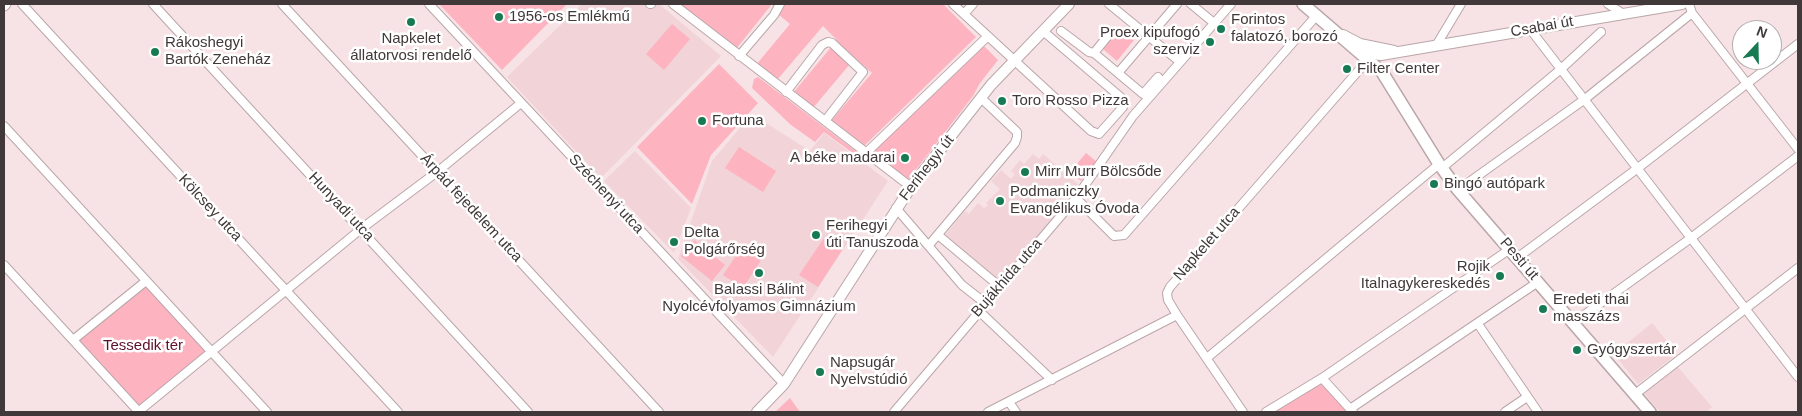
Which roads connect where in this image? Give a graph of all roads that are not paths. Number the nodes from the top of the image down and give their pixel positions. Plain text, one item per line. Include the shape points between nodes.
1 (22, 4) edge
2 (153, 4) edge
3 (282, 4) edge
4 (429, 4) edge
5 (673, 4) edge
6 (780, 4) edge
7 (953, 4) edge
8 (973, 4) edge
9 (1069, 4) edge
10 (1109, 4) edge
11 (1177, 4) edge
12 (1191, 4) edge
13 (1231, 4) edge
14 (1303, 4) edge
15 (1461, 4) edge
16 (1608, 4) edge
17 (1682, 4) edge
18 (1689, 4) edge
19 (1622, 13) junction
20 (1692, 13) junction
21 (964, 14) junction
22 (1313, 19) junction
23 (1214, 23) junction
24 (1530, 29) junction
25 (1061, 30) dead end
26 (1043, 31) junction
27 (1337, 32) junction
28 (1601, 32) dead end
29 (987, 37) junction
30 (1107, 37) dead end
31 (1149, 38) junction
32 (1437, 44) junction
33 (1798, 44) edge
34 (1402, 52) junction
35 (1094, 53) junction
36 (739, 56) junction
37 (1371, 59) junction
38 (1013, 61) junction
39 (1180, 62) junction
40 (1562, 69) junction
41 (1118, 73) junction
42 (1158, 77) dead end
43 (1748, 84) junction
44 (786, 92) junction
45 (981, 98) junction
46 (1585, 99) junction
47 (521, 103) junction
48 (825, 121) junction
49 (4, 126) edge
50 (1798, 149) edge
51 (867, 152) junction
52 (1798, 156) edge
53 (1440, 166) junction
54 (1638, 168) junction
55 (437, 172) junction
56 (911, 187) junction
57 (1458, 190) junction
58 (1076, 198) junction
59 (896, 208) junction
60 (360, 229) junction
61 (938, 235) junction
62 (1691, 238) junction
63 (929, 245) junction
64 (1514, 254) junction
65 (4, 265) edge
66 (1798, 268) edge
67 (146, 281) junction
68 (1538, 282) junction
69 (999, 286) junction
70 (286, 291) junction
71 (985, 303) junction
72 (1745, 308) junction
73 (979, 310) junction
74 (1177, 315) junction
75 (1572, 323) junction
76 (1478, 324) junction
77 (73, 340) junction
78 (212, 352) junction
79 (1207, 358) junction
80 (1798, 377) edge
81 (1322, 378) junction
82 (1052, 380) junction
83 (784, 384) junction
84 (1634, 395) junction
85 (1527, 397) junction
86 (1009, 402) junction
87 (1351, 411) edge
88 (138, 412) edge
89 (268, 412) edge
90 (398, 412) edge
91 (528, 412) edge
92 (659, 412) edge
93 (757, 412) edge
94 (894, 412) edge
95 (988, 412) edge
96 (1016, 412) edge
97 (1243, 412) edge
98 (1266, 412) edge
99 (1505, 412) edge
100 (1538, 412) edge
101 (1650, 412) edge

1 - 70 street, Kölcsey utca
2 - 60 street, Hunyadi utca
3 - 55 street, Árpád fejedelem utca
4 - 47 street, Széchenyi utca
5 - 36 street
6 - 36 street
7 - 21 street
8 - 21 street
9 - 26 main road, Ferihegyi út
10 - 31 street
11 - 31 street
12 - 23 street
13 - 23 street, Bujákhida utca
14 - 22 main road, Pesti út
15 - 32 street
16 - 19 street
17 - 19 main road, Csabai út
18 - 20 street
19 - 24 main road, Csabai út
20 - 43 street
20 - 46 street
21 - 29 street
22 - 27 main road, Pesti út
22 - 58 street via 1124,235 1114,236
23 - 39 street, Bujákhida utca
24 - 32 main road, Csabai út
24 - 40 street
25 - 35 street
26 - 38 main road, Ferihegyi út
26 - 38 street via 1124,100 1123,107 1102,132 1091,131
27 - 34 main road, Csabai út via 1360,44
27 - 37 main road, Pesti út
28 - 40 street
29 - 38 street
29 - 51 street
30 - 35 street
31 - 39 street
31 - 41 street
32 - 34 main road, Csabai út
33 - 43 street
34 - 37 main road, Csabai út
35 - 41 street
36 - 44 street
37 - 53 main road, Pesti út
37 - 74 street, Napkelet utca via 1170,287 1168,300
38 - 45 main road, Ferihegyi út
39 - 58 street, Bujákhida utca via 1134,116
40 - 46 street
40 - 53 street
41 - 42 street via 1143,94
43 - 50 street
43 - 54 street
44 - 48 street
44 - 48 street via 822,45 832,43 863,72
45 - 56 main road, Ferihegyi út
45 - 61 street via 1016,132 1017,137
46 - 54 street
46 - 57 street
47 - 55 street
47 - 83 street, Széchenyi utca
48 - 51 street
49 - 67 street
51 - 56 street
52 - 62 street
53 - 57 main road, Pesti út
53 - 79 street
54 - 62 street
54 - 64 street
55 - 60 street
55 - 92 street, Árpád fejedelem utca
56 - 59 main road, Ferihegyi út
57 - 64 main road, Pesti út
58 - 69 street, Bujákhida utca
59 - 63 street
59 - 83 main road, Ferihegyi út
60 - 70 street
60 - 91 street, Hunyadi utca
61 - 63 street
61 - 69 street
62 - 72 street
62 - 75 street
63 - 71 street via 962,285
64 - 68 main road, Pesti út
64 - 81 street
65 - 77 street
66 - 72 street
67 - 77 street
67 - 78 street
68 - 75 main road, Pesti út
68 - 76 street
69 - 71 street, Bujákhida utca
70 - 78 street
70 - 90 street, Kölcsey utca
71 - 73 street, Bujákhida utca
72 - 80 street
72 - 84 street
73 - 82 street
73 - 94 street, Bujákhida utca
74 - 79 street, Napkelet utca
74 - 82 street
75 - 84 main road, Pesti út
76 - 85 street
76 - 87 street
77 - 88 street
78 - 88 street
78 - 89 street
79 - 97 street, Napkelet utca
81 - 87 street
81 - 98 street
82 - 86 street
83 - 93 main road, Ferihegyi út
84 - 101 main road, Pesti út
85 - 99 street
85 - 100 street
86 - 95 street
86 - 96 street

